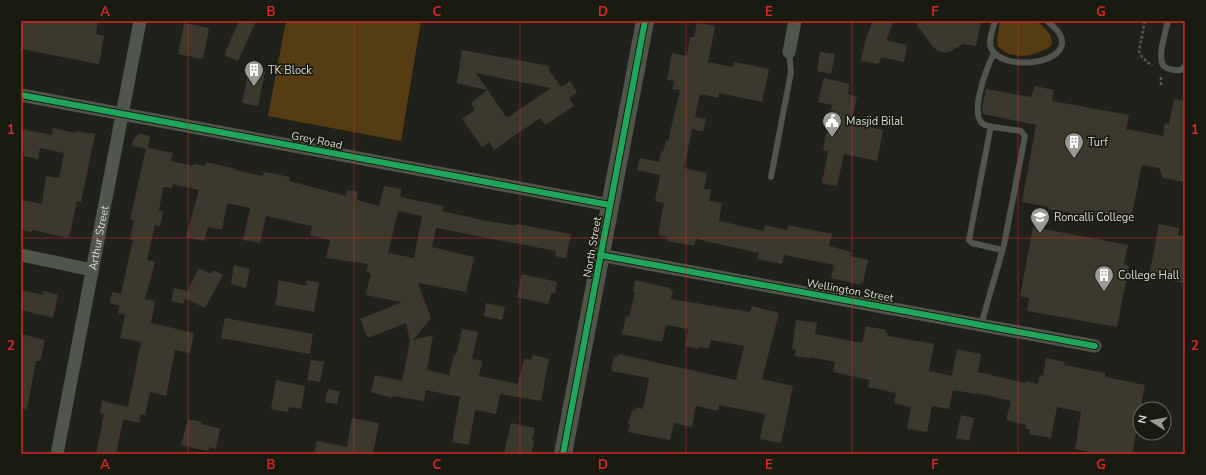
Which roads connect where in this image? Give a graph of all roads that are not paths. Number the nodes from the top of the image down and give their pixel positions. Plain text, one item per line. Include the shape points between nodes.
1 (140, 21) edge
2 (645, 21) edge
3 (795, 21) edge
4 (995, 21) edge
5 (1046, 21) edge
6 (1168, 21) edge
7 (789, 52) joint
8 (994, 53) junction
9 (1185, 66) edge
10 (21, 95) edge
11 (121, 113) junction
12 (992, 126) junction
13 (771, 177) dead end
14 (610, 205) junction
15 (1002, 250) junction
16 (21, 255) edge
17 (600, 255) junction
18 (92, 270) junction
19 (981, 325) junction
20 (1095, 346) dead end
21 (57, 454) edge
22 (563, 454) edge

1 - 11 street, Arthur Street
2 - 14 street, North Street
3 - 7 street
4 - 8 lane via 990,44
5 - 8 lane via 1058,30 1062,37 1062,44 1053,56 1029,63 1017,62
6 - 9 lane via 1161,62 1167,68 1179,71
7 - 13 lane via 791,72
8 - 12 lane via 983,78 978,113 981,122
10 - 11 street, Grey Road
11 - 14 street, Grey Road
11 - 18 street, Arthur Street
12 - 15 lane via 969,240 972,243
12 - 15 lane via 1021,131 1025,136
14 - 17 street, North Street
15 - 19 lane
16 - 18 street
17 - 19 street, Wellington Street
17 - 22 street, North Street
18 - 21 street, Arthur Street
19 - 20 street, Wellington Street

